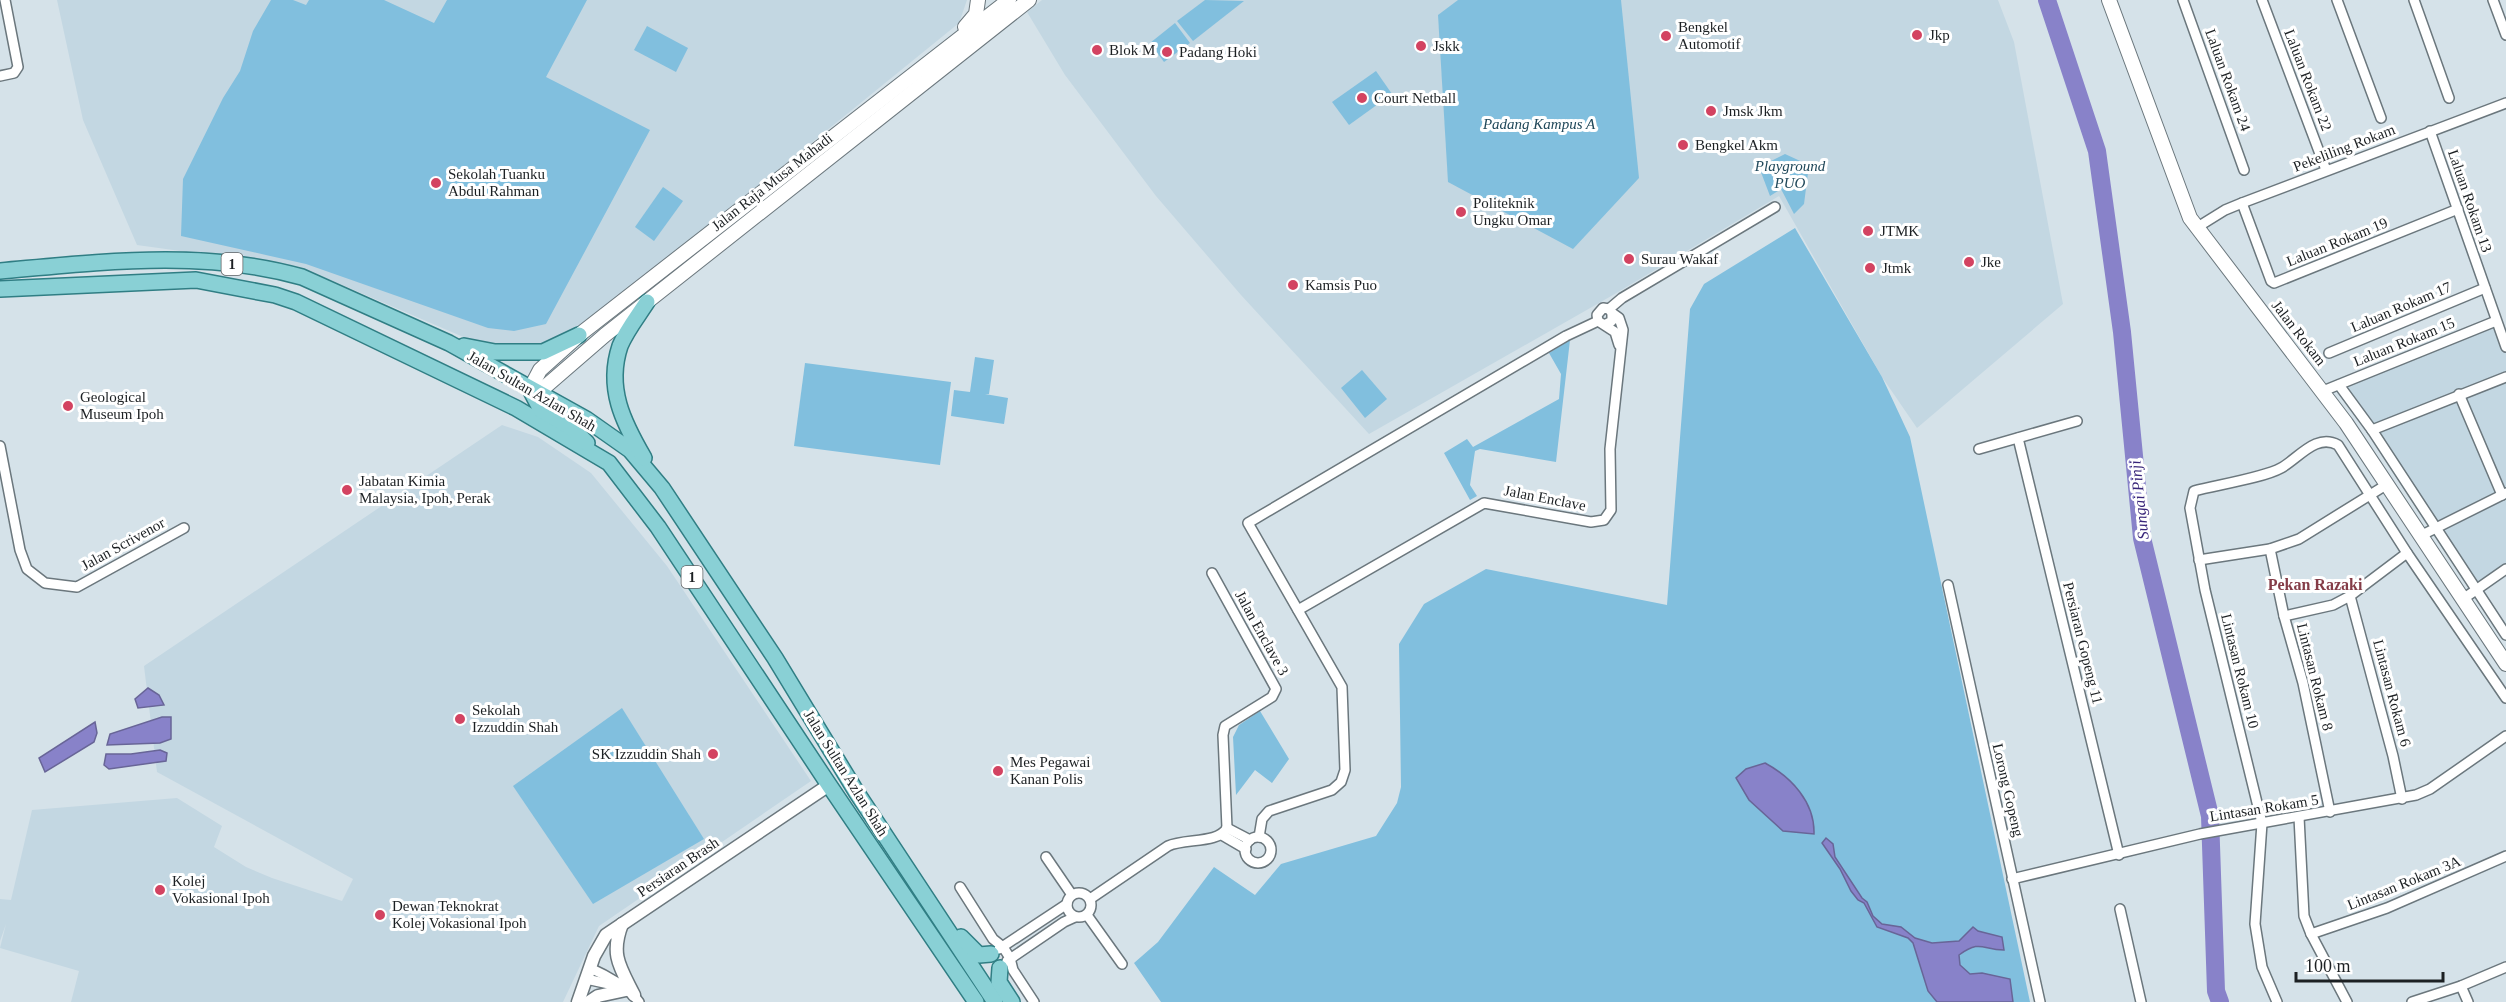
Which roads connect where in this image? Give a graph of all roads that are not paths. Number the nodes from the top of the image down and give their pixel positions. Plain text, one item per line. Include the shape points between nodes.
1 (5, 0) edge
2 (978, 0) edge
3 (1029, 0) edge
4 (2109, 0) edge
5 (2183, 0) edge
6 (2262, 0) edge
7 (2337, 0) edge
8 (2414, 0) edge
9 (2493, 0) edge
10 (1009, 3) edge
11 (2506, 34) edge
12 (948, 46) junction
13 (0, 76) edge
14 (2449, 98) dead end
15 (2506, 103) edge
16 (2381, 118) dead end
17 (2430, 131) junction
18 (2244, 170) dead end
19 (2326, 170) junction
20 (2242, 203) junction
21 (1775, 207) dead end
22 (2458, 209) junction
23 (2196, 228) junction
24 (0, 271) edge
25 (2485, 288) junction
26 (0, 289) edge
27 (646, 302) junction
28 (1611, 311) junction
29 (2496, 321) junction
30 (1602, 323) junction
31 (579, 335) junction
32 (449, 343) junction
33 (384, 345) junction
34 (2506, 347) edge
35 (1621, 350) junction
36 (2329, 353) dead end
37 (2506, 377) edge
38 (2339, 385) junction
39 (2323, 391) junction
40 (533, 392) junction
41 (2459, 394) junction
42 (2077, 421) dead end
43 (2372, 430) junction
44 (2018, 438) junction
45 (0, 446) edge
46 (1979, 449) dead end
47 (609, 464) junction
48 (2386, 485) junction
49 (662, 488) junction
50 (2504, 494) edge
51 (2371, 495) junction
52 (2436, 526) junction
53 (184, 528) dead end
54 (2420, 536) junction
55 (2270, 549) junction
56 (2407, 553) junction
57 (2199, 560) junction
58 (2506, 569) edge
59 (1212, 573) dead end
60 (1948, 585) dead end
61 (2476, 589) junction
62 (2350, 596) junction
63 (2463, 599) junction
64 (1298, 610) junction
65 (2284, 616) junction
66 (2506, 635) edge
67 (2506, 664) edge
68 (2506, 698) edge
69 (2506, 736) edge
70 (829, 785) junction
71 (2402, 799) junction
72 (2330, 812) junction
73 (2299, 818) junction
74 (2262, 823) junction
75 (1225, 831) junction
76 (1255, 838) junction
77 (1246, 849) junction
78 (2119, 855) junction
79 (1046, 857) dead end
80 (2504, 861) edge
81 (2012, 879) junction
82 (960, 887) dead end
83 (1069, 899) junction
84 (1090, 899) junction
85 (2120, 909) dead end
86 (1087, 915) junction
87 (939, 917) junction
88 (1075, 917) junction
89 (622, 924) junction
90 (2311, 934) junction
91 (997, 950) junction
92 (1005, 963) junction
93 (1122, 964) dead end
94 (2506, 967) edge
95 (588, 974) junction
96 (2461, 986) junction
97 (629, 993) edge
98 (578, 1002) edge
99 (588, 1002) edge
100 (976, 1002) edge
101 (987, 1002) edge
102 (995, 1002) edge
103 (1012, 1002) edge
104 (1034, 1002) edge
105 (2040, 1002) edge
106 (2141, 1002) edge
107 (2277, 1002) edge
108 (2347, 1002) edge
109 (2412, 1002) edge
110 (2468, 1002) edge

1 - 13 street via 18,67 14,73
2 - 12 main road via 976,14
3 - 10 main road, Jalan Raja Musa Mahadi
4 - 23 main road, Jalan Rokam
5 - 18 street, Laluan Rokam 24
6 - 19 street, Laluan Rokam 22
7 - 16 street
8 - 14 street
9 - 11 street
10 - 12 main road, Jalan Raja Musa Mahadi
10 - 27 main road, Jalan Raja Musa Mahadi
12 - 31 main road, Jalan Raja Musa Mahadi
15 - 17 street, Pekeliling Rokam
17 - 19 street, Pekeliling Rokam
17 - 22 street, Laluan Rokam 13
19 - 20 street, Pekeliling Rokam
20 - 22 street, Laluan Rokam 19 via 2274,283
20 - 23 street, Pekeliling Rokam
21 - 28 street via 1622,298
22 - 25 street, Laluan Rokam 13
23 - 39 main road, Jalan Rokam
24 - 32 main road, Jalan Sultan Azlan Shah / 1 via 111,261 180,260 281,271
25 - 29 street, Laluan Rokam 13
25 - 36 street, Laluan Rokam 17
26 - 33 main road, Jalan Sultan Azlan Shah / 1 via 196,280 286,298
27 - 40 main road, Jalan Raja Musa Mahadi
27 - 49 main road via 621,344 613,375 622,421
28 - 30 street via 1612,321
28 - 30 street via 1600,310 1597,315
28 - 35 street, Jalan Enclave via 1622,324
29 - 34 street, Laluan Rokam 13
29 - 38 street, Laluan Rokam 15
30 - 35 street via 1615,332
30 - 64 street via 1566,336 1248,523
31 - 32 main road via 543,352 520,354
31 - 40 main road, Jalan Raja Musa Mahadi via 540,370
32 - 40 main road, Jalan Sultan Azlan Shah / 1
33 - 40 main road via 518,399
33 - 47 main road, Jalan Sultan Azlan Shah / 1 via 516,408
35 - 64 street, Jalan Enclave via 1610,449 1611,510 1604,520 1591,522 1484,503
37 - 41 street
38 - 39 street, Laluan Rokam 15
38 - 43 street
39 - 48 main road, Jalan Rokam
40 - 47 main road via 542,410 573,429
40 - 49 main road, Jalan Sultan Azlan Shah / 1 via 586,419 630,450
41 - 43 street
41 - 50 street
42 - 44 street
43 - 52 street
44 - 46 street
44 - 78 street, Persiaran Gopeng 11
45 - 53 street, Jalan Scrivenor via 20,550 27,569 45,583 77,587
47 - 70 main road, Jalan Sultan Azlan Shah / 1 via 658,527
48 - 51 street
48 - 54 main road, Jalan Rokam
49 - 87 main road, Jalan Sultan Azlan Shah / 1
50 - 52 street
51 - 55 street via 2320,528
51 - 56 street
51 - 57 street, Lintasan Rokam 10 via 2343,450 2332,442 2318,443 2279,469 2194,491 2190,508
52 - 54 street
52 - 61 street
54 - 63 main road, Jalan Rokam
55 - 57 street
55 - 65 street, Lintasan Rokam 8
56 - 62 street
56 - 68 street
57 - 74 street, Lintasan Rokam 10
58 - 61 street
59 - 75 street, Jalan Enclave 3 via 1276,689 1272,697 1225,726
60 - 81 street, Lorong Gopeng
61 - 63 street
61 - 66 street
62 - 65 street via 2333,605
62 - 71 street, Lintasan Rokam 6
63 - 67 main road, Jalan Rokam
64 - 76 street via 1342,687 1345,770 1341,782 1332,790 1269,811
65 - 72 street, Lintasan Rokam 8 via 2303,683
69 - 71 street, Lintasan Rokam 5 via 2430,789
70 - 89 street, Persiaran Brash
70 - 100 main road, Jalan Sultan Azlan Shah / 1
71 - 72 street, Lintasan Rokam 5
72 - 73 street, Lintasan Rokam 5
73 - 74 street, Lintasan Rokam 5
73 - 90 street via 2302,901
74 - 78 street, Lintasan Rokam 5
74 - 107 street, Lintasan Rokam 10 via 2255,924 2262,967
75 - 76 street
75 - 77 street
75 - 84 street via 1168,846
76 - 77 street
76 - 77 street via 1269,843 1268,858 1254,862
78 - 81 street, Lintasan Rokam 5
79 - 83 street
80 - 90 street, Lintasan Rokam 3A
81 - 105 street, Lorong Gopeng
82 - 91 street
83 - 84 street via 1080,892
83 - 88 street via 1069,912
83 - 91 street
84 - 86 street via 1092,908
85 - 106 street
86 - 88 street
86 - 93 street
87 - 91 main road via 979,955
87 - 101 main road via 942,933
87 - 102 main road, Jalan Sultan Azlan Shah / 1
88 - 92 street
89 - 95 street, Persiaran Brash via 606,934
89 - 97 street via 616,956
90 - 108 street
91 - 92 street
92 - 103 main road via 999,982
92 - 104 street
94 - 96 street
95 - 97 street
95 - 98 street, Persiaran Brash
96 - 109 street
96 - 110 street
97 - 99 street via 598,996

